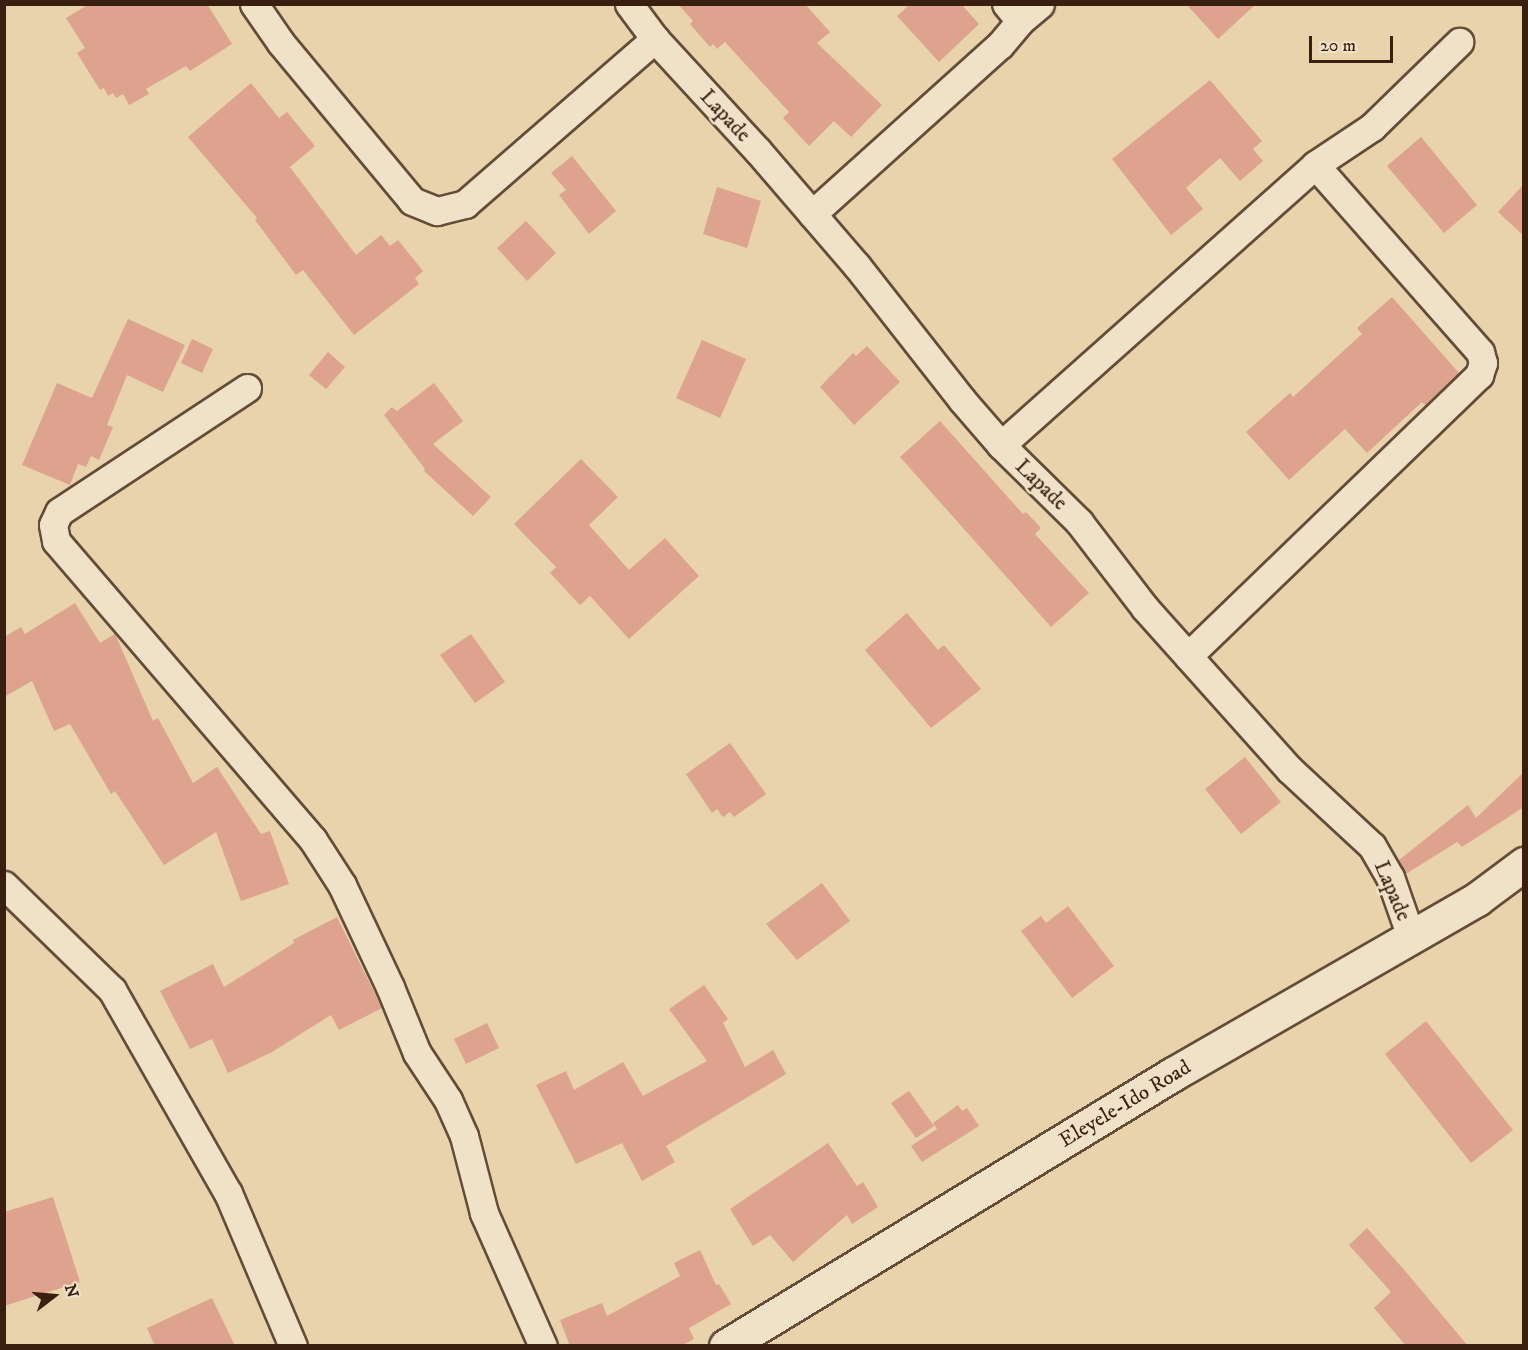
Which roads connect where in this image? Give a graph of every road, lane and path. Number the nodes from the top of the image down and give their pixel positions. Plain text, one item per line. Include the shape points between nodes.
1 (629, 4) edge
2 (257, 6) edge
3 (1022, 10) edge
4 (655, 39) junction
5 (1459, 42) dead end
6 (1315, 165) junction
7 (812, 214) junction
8 (247, 388) dead end
9 (1001, 445) junction
10 (1188, 656) junction
11 (1524, 864) edge
12 (4, 885) edge
13 (1411, 937) junction
14 (293, 1346) edge
15 (543, 1346) edge
16 (726, 1346) edge

1 - 4 street, Lapade
2 - 4 street via 281,43 412,201 437,211 465,204
3 - 7 street via 1000,45
4 - 7 street, Lapade
5 - 6 street via 1372,127
6 - 9 street
6 - 10 street via 1480,352 1483,363 1479,375
7 - 9 street, Lapade
8 - 15 street via 59,512 53,525 56,541 313,840 342,885 417,1053 448,1100 464,1136 484,1213
9 - 10 street, Lapade via 1079,522 1145,608
10 - 13 street, Lapade via 1289,769 1372,846 1390,877
11 - 13 main road, Eleyele-Ido Road via 1477,899
12 - 14 street via 112,990 228,1193
13 - 16 main road, Eleyele-Ido Road via 1173,1074

